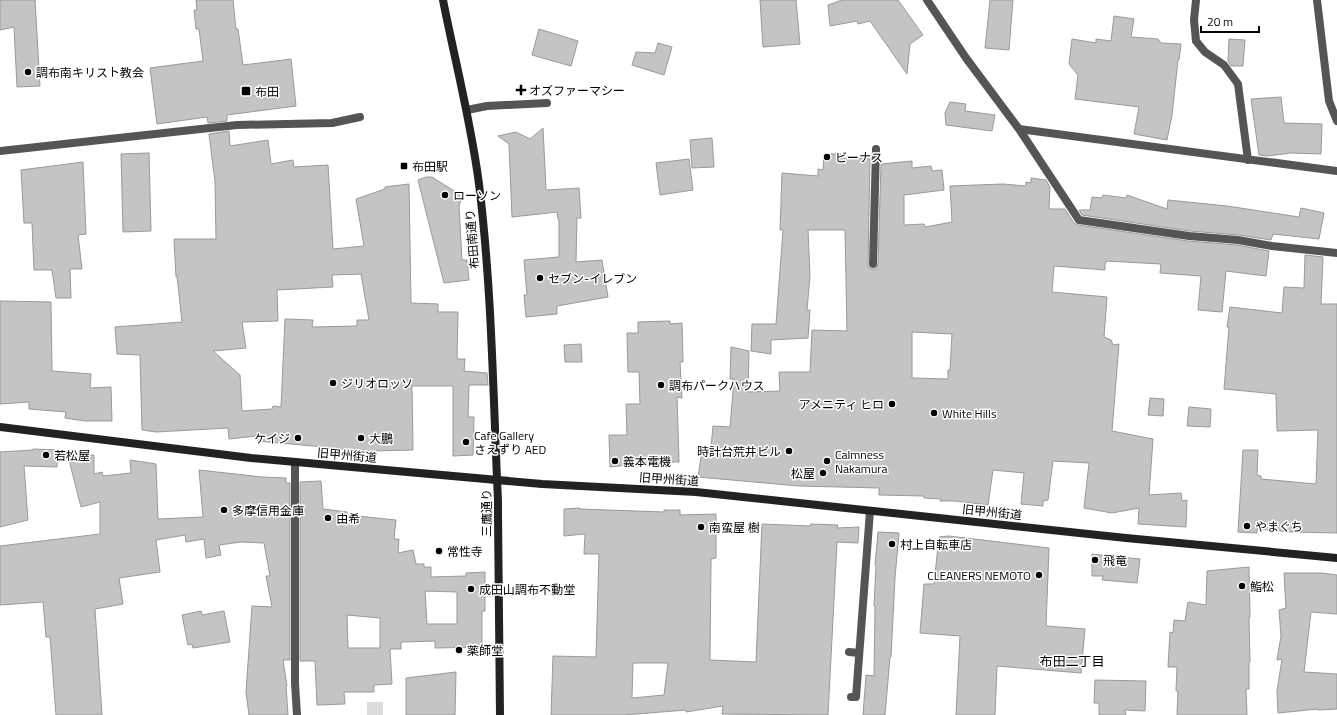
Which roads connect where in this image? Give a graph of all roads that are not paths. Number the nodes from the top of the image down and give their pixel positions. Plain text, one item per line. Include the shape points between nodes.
1 (443, 0) edge
2 (927, 0) edge
3 (1196, 0) edge
4 (1317, 0) edge
5 (547, 103) dead end
6 (467, 110) junction
7 (360, 117) dead end
8 (1337, 121) edge
9 (1019, 129) junction
10 (876, 149) dead end
11 (0, 151) edge
12 (1248, 160) junction
13 (1337, 171) edge
14 (1337, 253) edge
15 (873, 264) dead end
16 (0, 427) edge
17 (295, 462) junction
18 (497, 479) junction
19 (870, 511) junction
20 (1337, 558) edge
21 (849, 652) dead end
22 (859, 653) junction
23 (851, 697) dead end
24 (297, 715) edge
25 (500, 715) edge

1 - 6 main road, 布田南通り
2 - 9 street
3 - 12 street via 1196,41 1204,52 1224,66 1238,84
4 - 8 street via 1329,101
5 - 6 street via 487,106
6 - 18 main road, 布田南通り via 485,239 492,328
7 - 11 street via 332,123 237,125
9 - 12 street
9 - 14 street via 1079,220
10 - 15 street
12 - 13 street
16 - 17 main road, 旧甲州街道
17 - 18 main road, 旧甲州街道
17 - 24 street
18 - 19 main road, 旧甲州街道 via 542,484 696,492
18 - 25 main road, 三鷹通り
19 - 20 main road, 旧甲州街道
19 - 22 street
21 - 22 street
22 - 23 street via 856,697

